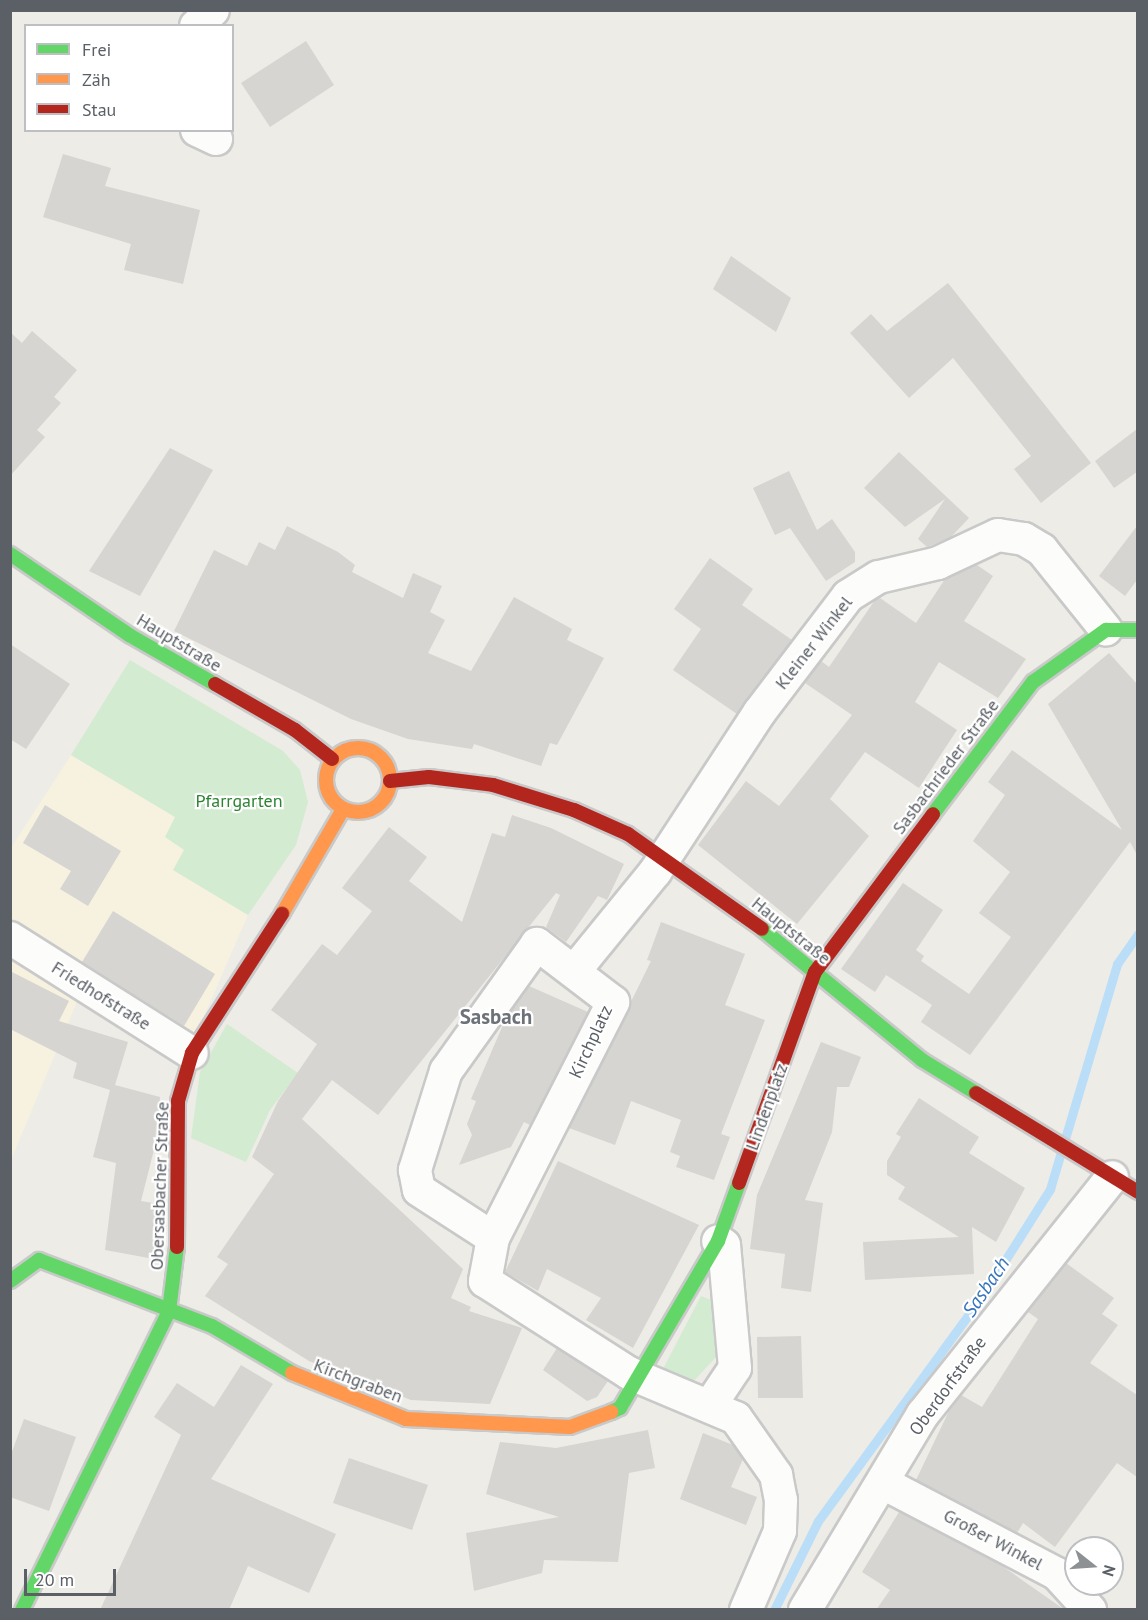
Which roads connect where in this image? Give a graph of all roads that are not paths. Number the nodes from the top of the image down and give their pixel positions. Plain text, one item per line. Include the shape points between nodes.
1 (213, 10) edge
2 (198, 24) edge
3 (10, 554) edge
4 (1106, 630) junction
5 (1137, 630) edge
6 (332, 759) junction
7 (390, 781) junction
8 (343, 809) junction
9 (665, 858) junction
10 (10, 939) edge
11 (576, 969) junction
12 (815, 972) junction
13 (192, 1053) junction
14 (1112, 1177) edge
15 (493, 1239) junction
16 (718, 1241) junction
17 (10, 1281) edge
18 (169, 1311) junction
19 (641, 1380) junction
20 (711, 1404) junction
21 (885, 1484) junction
22 (22, 1610) edge
23 (746, 1610) edge
24 (804, 1610) edge
25 (1090, 1610) edge

1 - 2 street
3 - 6 street, Hauptstraße via 129,635 295,730
4 - 5 street
4 - 9 street, Kleiner Winkel via 1042,550 1024,539 998,535 938,563 879,576 848,596 717,777
4 - 12 street, Sasbachrieder Straße via 1033,682
6 - 7 street via 346,749 367,749 384,761
6 - 8 street via 325,783
7 - 8 street via 374,808
7 - 9 street, Hauptstraße via 429,777 493,785 574,810
8 - 13 street, Obersasbacher Straße via 308,874
9 - 11 street, Kleiner Winkel
9 - 12 street, Hauptstraße
10 - 13 street, Friedhofstraße
11 - 15 street, Kirchplatz via 613,1002
11 - 15 street, Kirchplatz via 537,944 446,1071 426,1130 415,1170 419,1190
12 - 14 street, Hauptstraße via 922,1060
12 - 16 street, Lindenplatz
13 - 18 street, Obersasbacher Straße via 177,1111 177,1270
14 - 21 street, Oberdorfstraße via 923,1414
15 - 19 street, Kirchplatz via 485,1281
16 - 19 street, Lindenplatz
16 - 20 street via 724,1245 735,1368
17 - 18 street, Kirchgraben via 39,1260
18 - 19 street, Kirchgraben via 212,1326 352,1402 406,1419 570,1426 620,1408
18 - 22 street, Obersasbacher Straße
19 - 20 street
20 - 23 street via 736,1418 776,1475 781,1500 780,1531
21 - 24 street, Oberdorfstraße
21 - 25 street, Großer Winkel via 1057,1574

